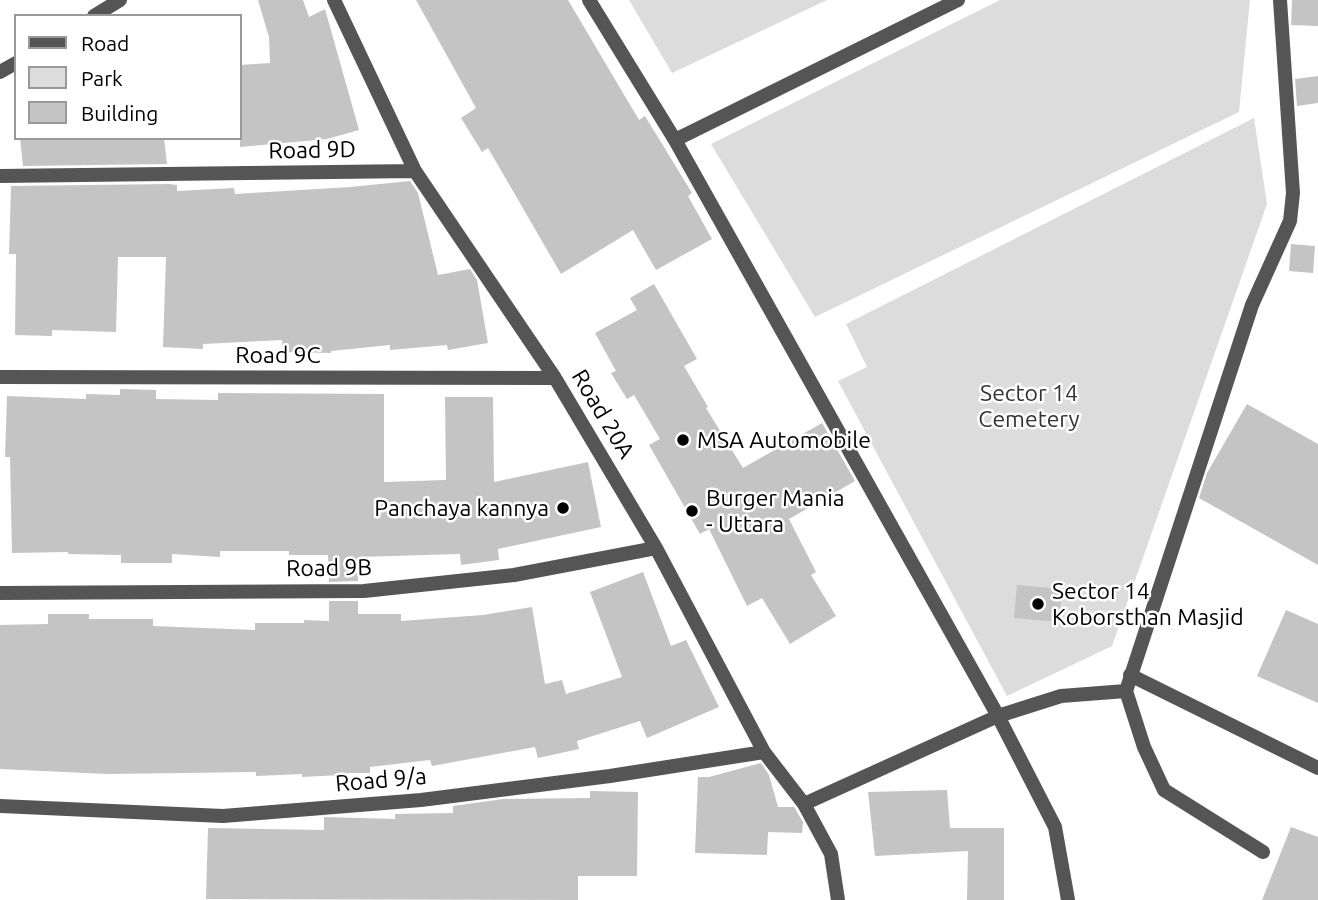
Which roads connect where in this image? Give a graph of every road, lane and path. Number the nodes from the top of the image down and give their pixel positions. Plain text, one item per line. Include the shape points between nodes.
1 (120, 0) edge
2 (334, 0) edge
3 (589, 0) edge
4 (957, 0) edge
5 (1280, 0) edge
6 (97, 14) edge
7 (675, 140) junction
8 (415, 171) junction
9 (0, 176) edge
10 (0, 377) edge
11 (555, 378) junction
12 (656, 548) junction
13 (0, 593) edge
14 (1130, 675) junction
15 (1126, 691) junction
16 (998, 716) junction
17 (764, 752) junction
18 (1318, 768) edge
19 (804, 804) junction
20 (0, 806) edge
21 (1264, 852) dead end
22 (838, 900) edge
23 (1068, 900) edge

1 - 6 street
2 - 8 street, Road 20A
3 - 7 street
4 - 7 street
5 - 14 street via 1293,193 1290,220 1252,305
7 - 16 street
8 - 9 street, Road 9D
8 - 11 street, Road 20A
10 - 11 street, Road 9C
11 - 12 street, Road 20A
12 - 13 street, Road 9B via 514,575 364,592
12 - 17 street, Road 20A
14 - 15 street
14 - 18 street
15 - 16 street via 1061,696
15 - 21 street via 1164,790
16 - 19 street
16 - 23 street via 1055,827
17 - 19 street, Road 20A
17 - 20 street, Road 9/a via 421,800 223,816
19 - 22 street, Road 20A via 831,854

